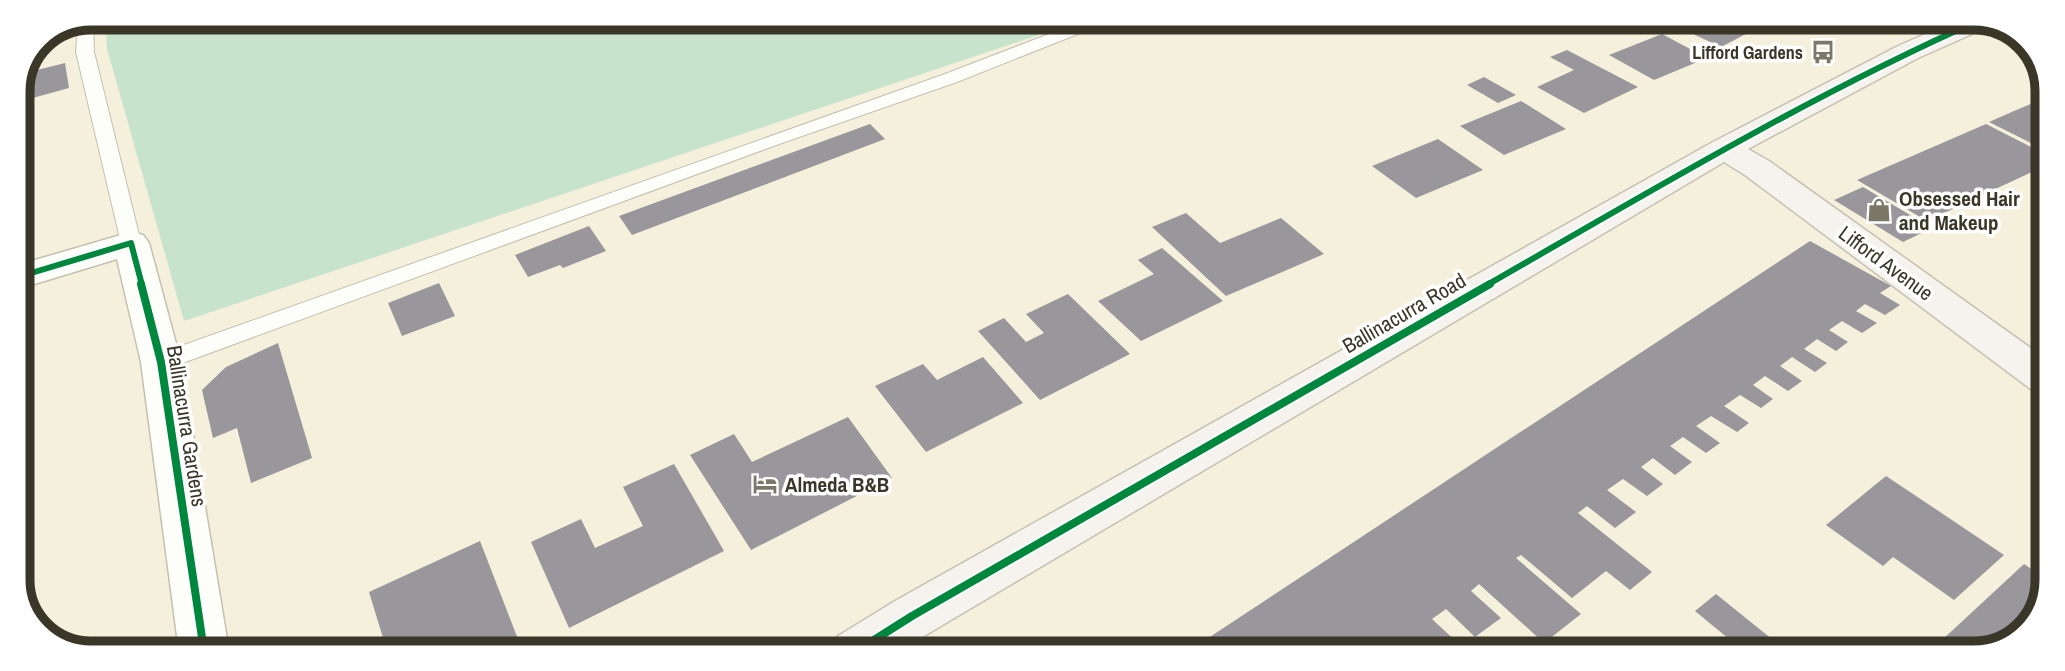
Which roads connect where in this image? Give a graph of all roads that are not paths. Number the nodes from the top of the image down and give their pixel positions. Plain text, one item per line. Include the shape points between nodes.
1 (86, 30) edge
2 (1074, 30) edge
3 (1958, 30) edge
4 (1724, 149) junction
5 (131, 243) junction
6 (30, 273) edge
7 (161, 362) junction
8 (2035, 372) edge
9 (203, 641) edge
10 (873, 641) edge

1 - 5 lane via 85,52
2 - 7 lane
3 - 4 main road, Ballinacurra Road
4 - 8 main road, Lifford Avenue via 1758,168
4 - 10 main road, Ballinacurra Road
5 - 6 street
5 - 7 street, Ballinacurra Gardens
7 - 9 street, Ballinacurra Gardens

